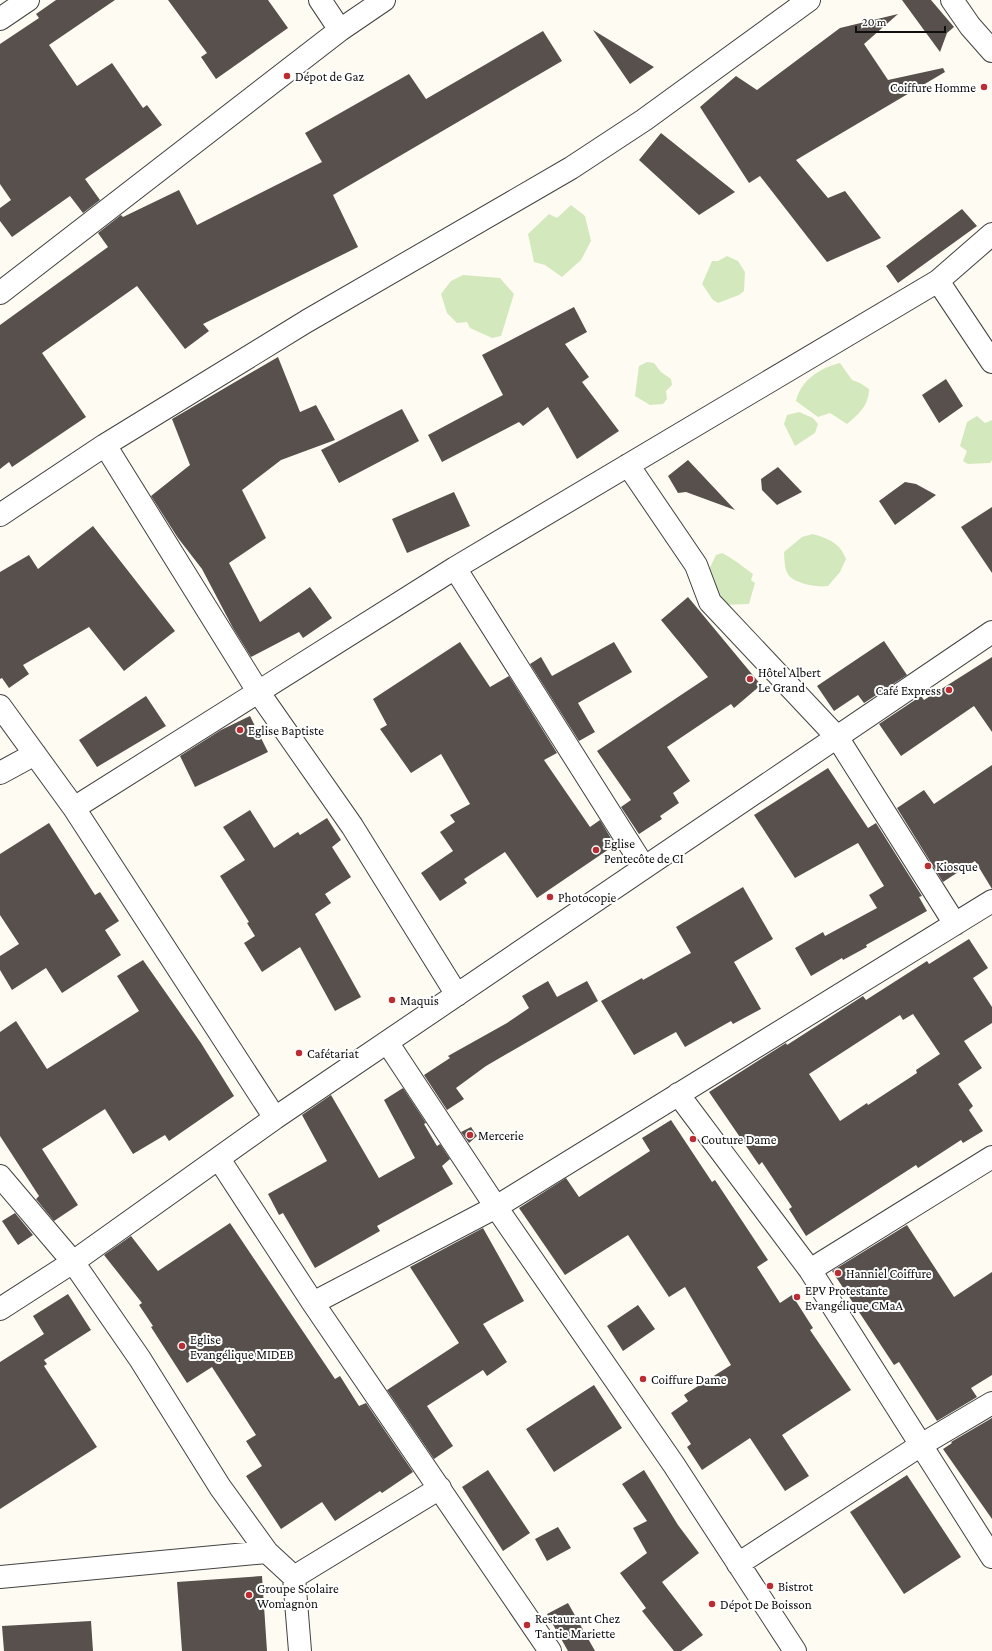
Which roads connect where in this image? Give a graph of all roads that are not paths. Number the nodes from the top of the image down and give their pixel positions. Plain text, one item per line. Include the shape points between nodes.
1 (28, 0) edge
2 (320, 0) edge
3 (384, 0) edge
4 (809, 0) edge
5 (952, 0) edge
6 (0, 20) edge
7 (340, 30) junction
8 (992, 51) edge
9 (992, 234) edge
10 (938, 280) junction
11 (0, 293) edge
12 (992, 362) edge
13 (105, 445) junction
14 (628, 465) junction
15 (0, 515) edge
16 (455, 568) junction
17 (992, 632) edge
18 (259, 693) junction
19 (0, 706) edge
20 (837, 737) junction
21 (35, 754) junction
22 (0, 772) edge
23 (74, 808) junction
24 (644, 867) junction
25 (992, 901) edge
26 (955, 924) junction
27 (457, 995) junction
28 (387, 1042) junction
29 (678, 1094) junction
30 (276, 1118) junction
31 (992, 1157) edge
32 (219, 1159) junction
33 (0, 1176) edge
34 (496, 1207) junction
35 (73, 1262) junction
36 (810, 1270) junction
37 (313, 1303) junction
38 (0, 1309) edge
39 (992, 1403) edge
40 (921, 1445) junction
41 (440, 1488) junction
42 (267, 1552) junction
43 (992, 1557) edge
44 (738, 1564) junction
45 (0, 1577) edge
46 (294, 1577) junction
47 (300, 1651) edge
48 (550, 1651) edge
49 (795, 1651) edge

1 - 6 street
2 - 7 street
3 - 7 street
4 - 13 street via 644,120 570,168 307,321
5 - 8 street
7 - 11 street
9 - 10 street
10 - 12 street
10 - 14 street
13 - 15 street
13 - 18 street
14 - 16 street
14 - 20 street via 696,565 710,602
16 - 18 street
16 - 24 street
17 - 20 street
18 - 23 street
18 - 27 street via 352,826
19 - 21 street
20 - 24 street
20 - 26 street
21 - 22 street
21 - 23 street
23 - 30 street
24 - 27 street
25 - 26 street
26 - 29 street
27 - 28 street
28 - 30 street
28 - 34 street
29 - 34 street
29 - 36 street
30 - 32 street
31 - 36 street
32 - 35 street
32 - 37 street
33 - 35 street
34 - 37 street
34 - 44 street via 674,1465
35 - 38 street
35 - 42 street via 140,1359 220,1487
36 - 40 street
37 - 41 street
39 - 40 street
40 - 43 street
40 - 44 street
41 - 46 street
41 - 48 street
42 - 45 street
42 - 46 street
44 - 49 street
46 - 47 street

